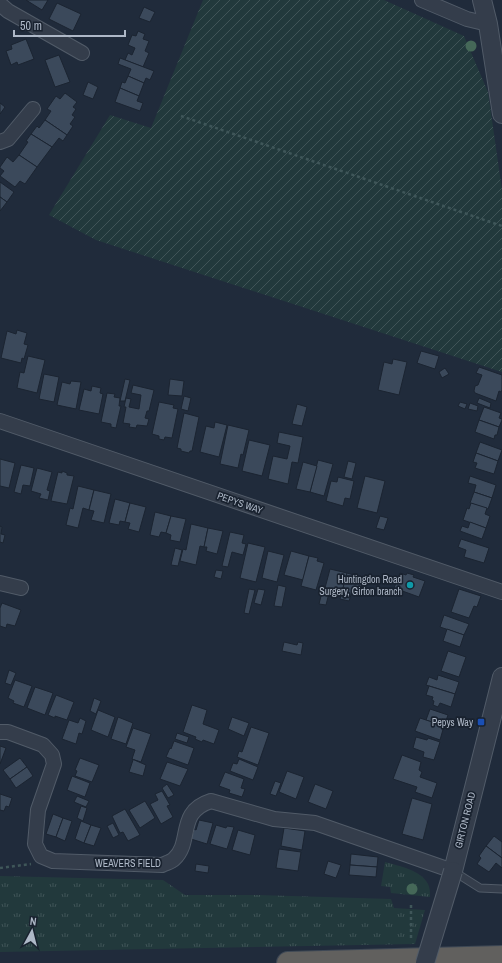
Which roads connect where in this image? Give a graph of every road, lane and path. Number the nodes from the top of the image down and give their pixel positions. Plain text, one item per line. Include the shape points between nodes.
1 (422, 0) edge
2 (482, 0) edge
3 (0, 4) edge
4 (488, 24) junction
5 (82, 52) dead end
6 (33, 109) dead end
7 (502, 114) edge
8 (181, 116) dead end
9 (0, 142) edge
10 (502, 226) edge
11 (0, 421) edge
12 (0, 583) edge
13 (21, 588) dead end
14 (502, 592) edge
15 (502, 677) edge
16 (0, 732) edge
17 (53, 861) junction
18 (0, 868) edge
19 (453, 871) junction
20 (502, 889) edge
21 (411, 905) dead end
22 (411, 940) dead end
23 (502, 957) edge
24 (288, 963) edge
25 (425, 963) edge

1 - 4 street via 467,19
2 - 4 street
3 - 5 street
4 - 7 street
6 - 9 street via 8,139
8 - 10 path
11 - 14 street, PEPYS WAY
12 - 13 street
15 - 19 street, GIRTON ROAD
16 - 17 street via 8,732 43,745 52,755 54,764 38,810 35,844 41,856
17 - 18 path
17 - 19 street, WEAVERS FIELD via 162,865 174,860 180,850 189,819 194,811 201,804 211,801 274,819 315,823
19 - 20 lane via 480,888
19 - 25 street, GIRTON ROAD, bridge
21 - 22 path
23 - 24 highway

